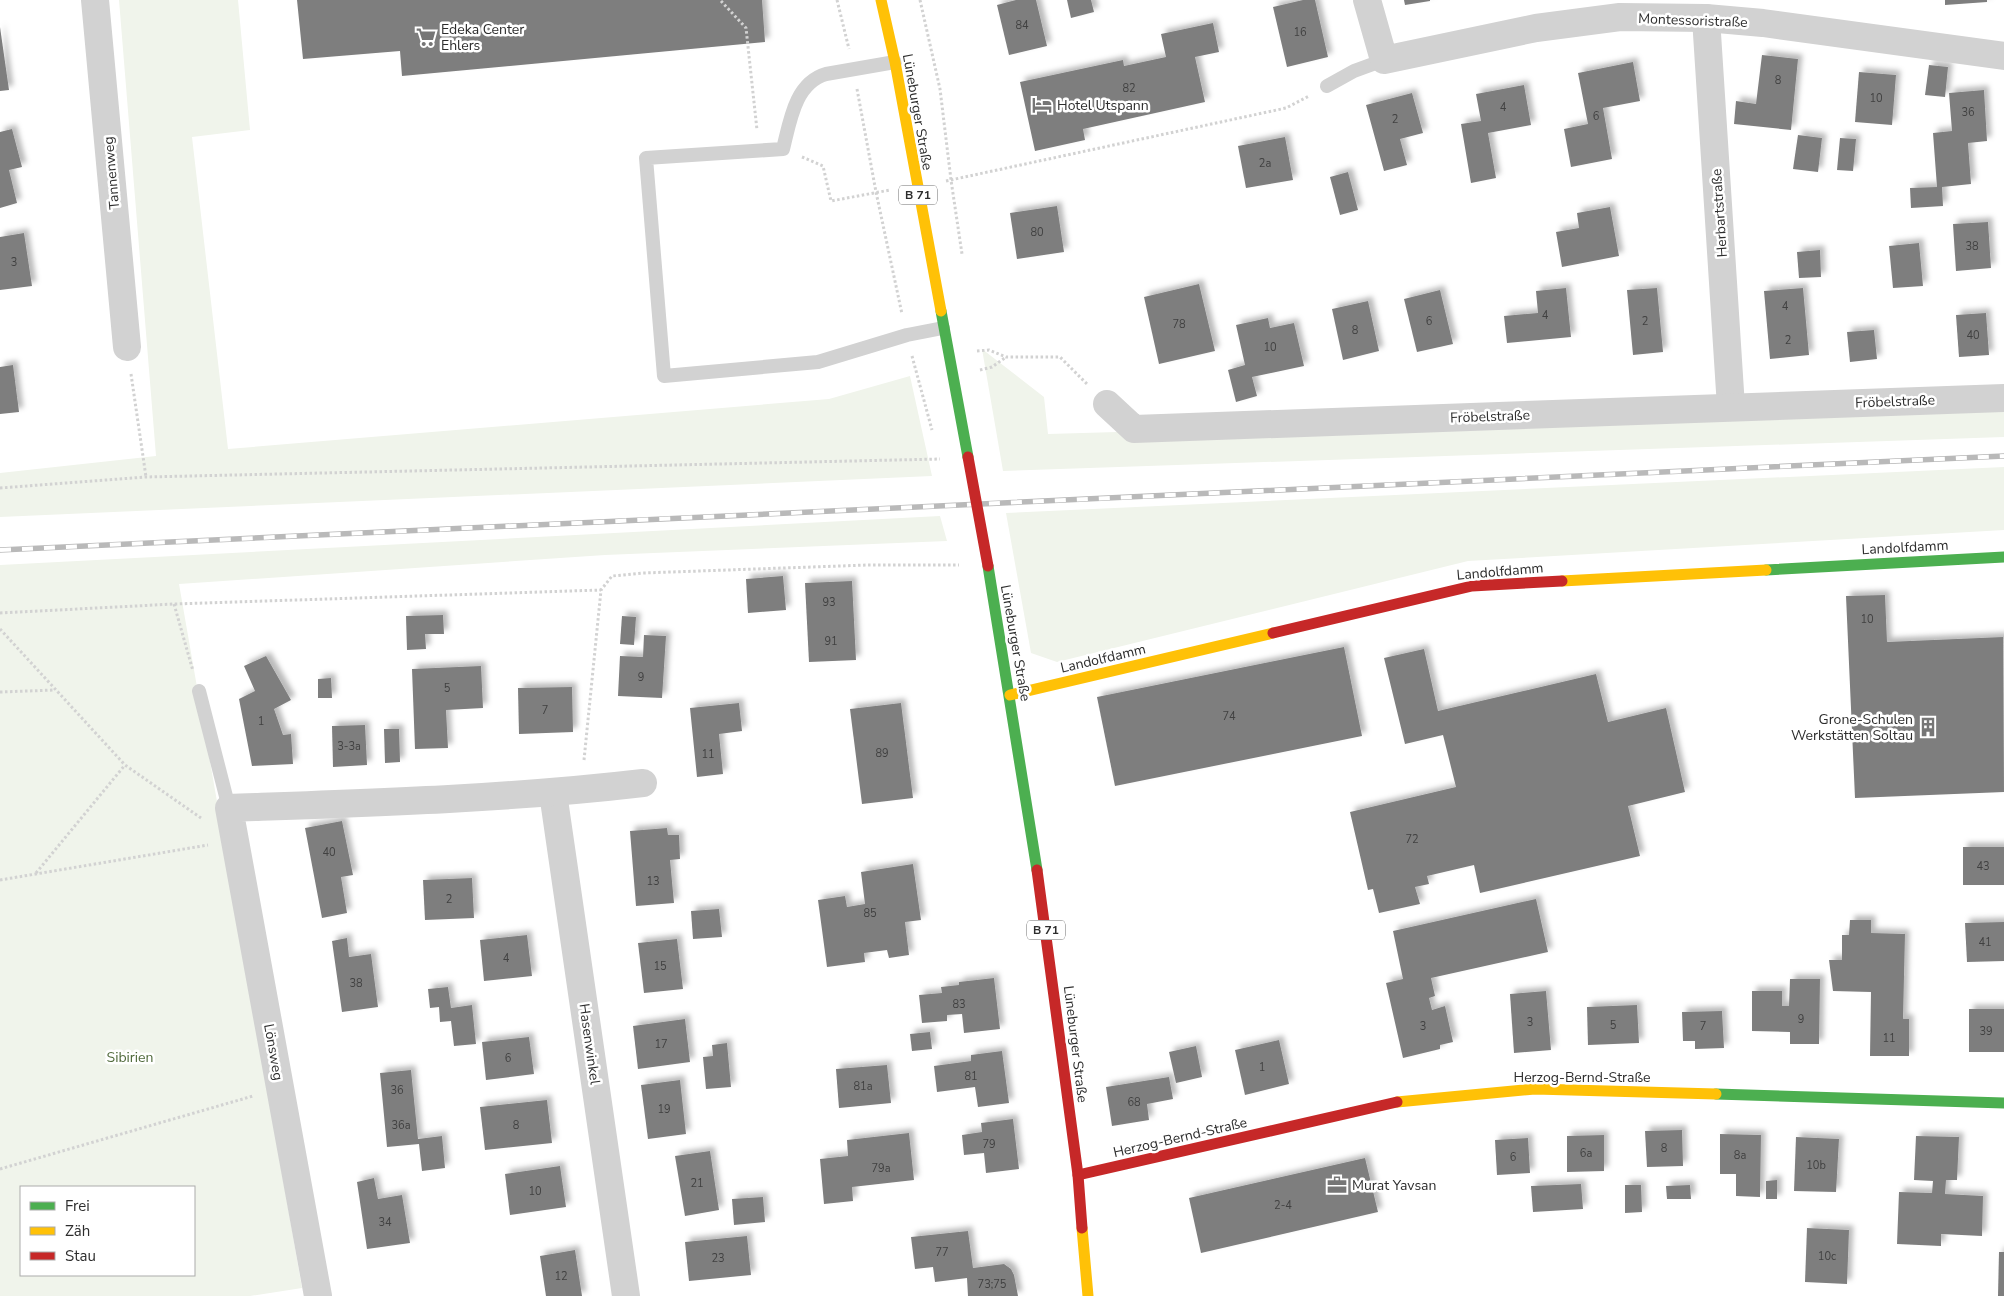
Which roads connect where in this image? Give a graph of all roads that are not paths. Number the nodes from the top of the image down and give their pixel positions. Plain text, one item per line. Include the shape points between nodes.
1 (95, 0) edge
2 (881, 0) edge
3 (1367, 0) edge
4 (1706, 18) junction
5 (2004, 56) edge
6 (1384, 60) junction
7 (895, 62) junction
8 (1327, 86) road end
9 (943, 328) junction
10 (127, 347) road end
11 (2004, 398) edge
12 (1107, 404) road end
13 (1731, 407) junction
14 (2004, 557) edge
15 (199, 691) road end
16 (1010, 695) junction
17 (643, 783) dead end
18 (553, 793) junction
19 (229, 808) junction
20 (2004, 1103) edge
21 (1078, 1175) junction
22 (318, 1296) edge
23 (626, 1296) edge
24 (1088, 1296) edge

1 - 10 street, Tannenweg
2 - 7 street, Lüneburger Straße / B 71
3 - 6 street
4 - 5 street, Montessoristraße via 1763,22
4 - 6 street, Montessoristraße via 1620,18 1536,28
4 - 13 street, Herbartstraße
6 - 8 lane
7 - 9 street, Lüneburger Straße / B 71
7 - 9 lane via 817,77 809,83 792,112 782,149 646,158 664,376 818,362
9 - 16 street, Lüneburger Straße / B 71, bridge
11 - 13 street, Fröbelstraße
12 - 13 street, Fröbelstraße via 1134,429
14 - 16 street, Landolfdamm via 1472,586
15 - 19 lane
16 - 21 street, Lüneburger Straße / B 71 via 1033,834
17 - 18 street
18 - 19 street
18 - 23 street, Hasenwinkel
19 - 22 street, Lönsweg
20 - 21 street, Herzog-Bernd-Straße via 1535,1088 1392,1103
21 - 24 street, Lüneburger Straße / B 71

